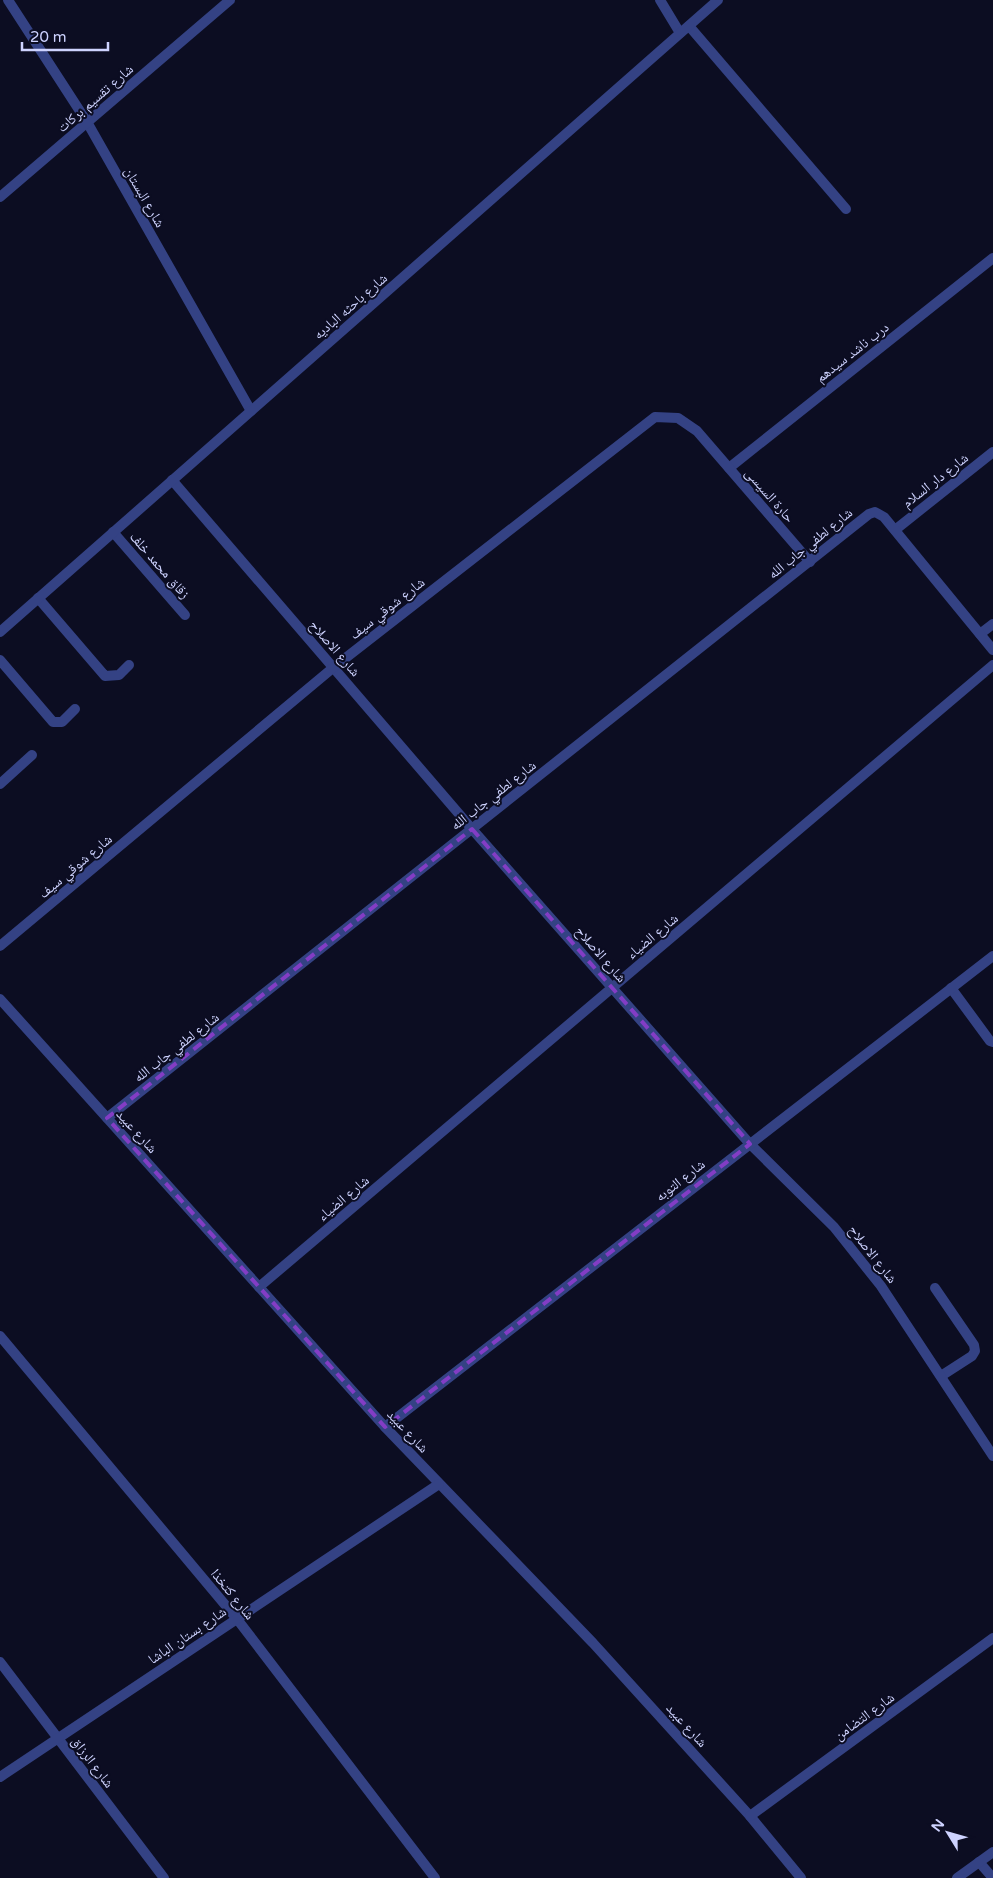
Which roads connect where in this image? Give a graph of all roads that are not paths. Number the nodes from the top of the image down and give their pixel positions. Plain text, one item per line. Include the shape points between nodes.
1 (8, 0) edge
2 (230, 0) edge
3 (660, 0) edge
4 (718, 0) edge
5 (689, 26) junction
6 (680, 33) junction
7 (87, 122) junction
8 (0, 197) edge
9 (846, 209) dead end
10 (993, 258) edge
11 (251, 411) junction
12 (993, 452) edge
13 (729, 468) junction
14 (172, 480) junction
15 (895, 530) junction
16 (113, 532) junction
17 (810, 562) junction
18 (38, 598) junction
19 (185, 615) dead end
20 (993, 624) edge
21 (0, 632) edge
22 (980, 634) junction
23 (993, 650) edge
24 (0, 660) edge
25 (129, 665) dead end
26 (993, 665) edge
27 (334, 667) junction
28 (75, 710) dead end
29 (32, 754) dead end
30 (0, 784) edge
31 (472, 829) junction
32 (0, 946) edge
33 (993, 956) edge
34 (612, 988) junction
35 (951, 988) junction
36 (0, 999) edge
37 (993, 1042) edge
38 (107, 1118) junction
39 (750, 1144) junction
40 (259, 1287) junction
41 (935, 1288) dead end
42 (0, 1336) edge
43 (941, 1376) junction
44 (385, 1427) junction
45 (993, 1456) edge
46 (439, 1484) junction
47 (236, 1619) junction
48 (993, 1638) edge
49 (0, 1662) edge
50 (58, 1738) junction
51 (0, 1776) edge
52 (750, 1816) junction
53 (993, 1852) edge
54 (979, 1862) junction
55 (164, 1878) edge
56 (435, 1878) edge
57 (801, 1878) edge
58 (956, 1878) edge
59 (993, 1878) edge

1 - 7 street, شارع البستان
2 - 7 street, شارع تقسيم بركات
3 - 6 street
4 - 5 street, شارع باحثه الباديه
5 - 6 street, شارع باحثه الباديه
5 - 9 street
6 - 11 street, شارع باحثه الباديه
7 - 8 street, شارع تقسيم بركات
7 - 11 street, شارع البستان
10 - 13 street, درب ناشد سيدهم
11 - 14 street, شارع باحثه الباديه
12 - 15 street, شارع دار السلام
13 - 17 street, حارة السيسى
13 - 27 street, شارع شوقي سيف via 697,431 678,418 655,417
14 - 16 street, شارع باحثه الباديه
14 - 27 street, شارع الاصلاح
15 - 17 street, شارع لطفي جاب الله via 880,513 869,514
15 - 22 street
16 - 18 street, شارع باحثه الباديه
16 - 19 street, زقاق محمد خلف
17 - 31 street, شارع لطفي جاب الله
18 - 21 street, شارع باحثه الباديه
18 - 25 street via 105,676 119,675
20 - 22 street
22 - 23 street
24 - 28 street via 52,722 62,722
26 - 34 street, شارع الضياء
27 - 31 street, شارع الاصلاح
27 - 32 street, شارع شوقي سيف
29 - 30 street
31 - 34 street, شارع الاصلاح
31 - 38 street, شارع لطفي جاب الله
33 - 35 street, شارع التوبه
34 - 39 street, شارع الاصلاح
34 - 40 street, شارع الضياء
35 - 37 street
35 - 39 street, شارع التوبه
36 - 38 street, شارع عبيد
38 - 40 street, شارع عبيد
39 - 43 street, شارع الاصلاح via 858,1256
39 - 44 street, شارع التوبه
40 - 44 street, شارع عبيد
41 - 43 street via 975,1351
42 - 47 street, شارع كتخذا
43 - 45 street, شارع الاصلاح
44 - 46 street, شارع عبيد
46 - 47 street, شارع بستان الباشا
46 - 52 street, شارع عبيد via 593,1643
47 - 50 street, شارع بستان الباشا
47 - 56 street, شارع كتخذا
48 - 52 street, شارع التضامن
49 - 50 street, شارع الرزاق
50 - 51 street, شارع بستان الباشا
50 - 55 street, شارع الرزاق
52 - 57 street, شارع عبيد
53 - 54 street
54 - 58 street
54 - 59 street

